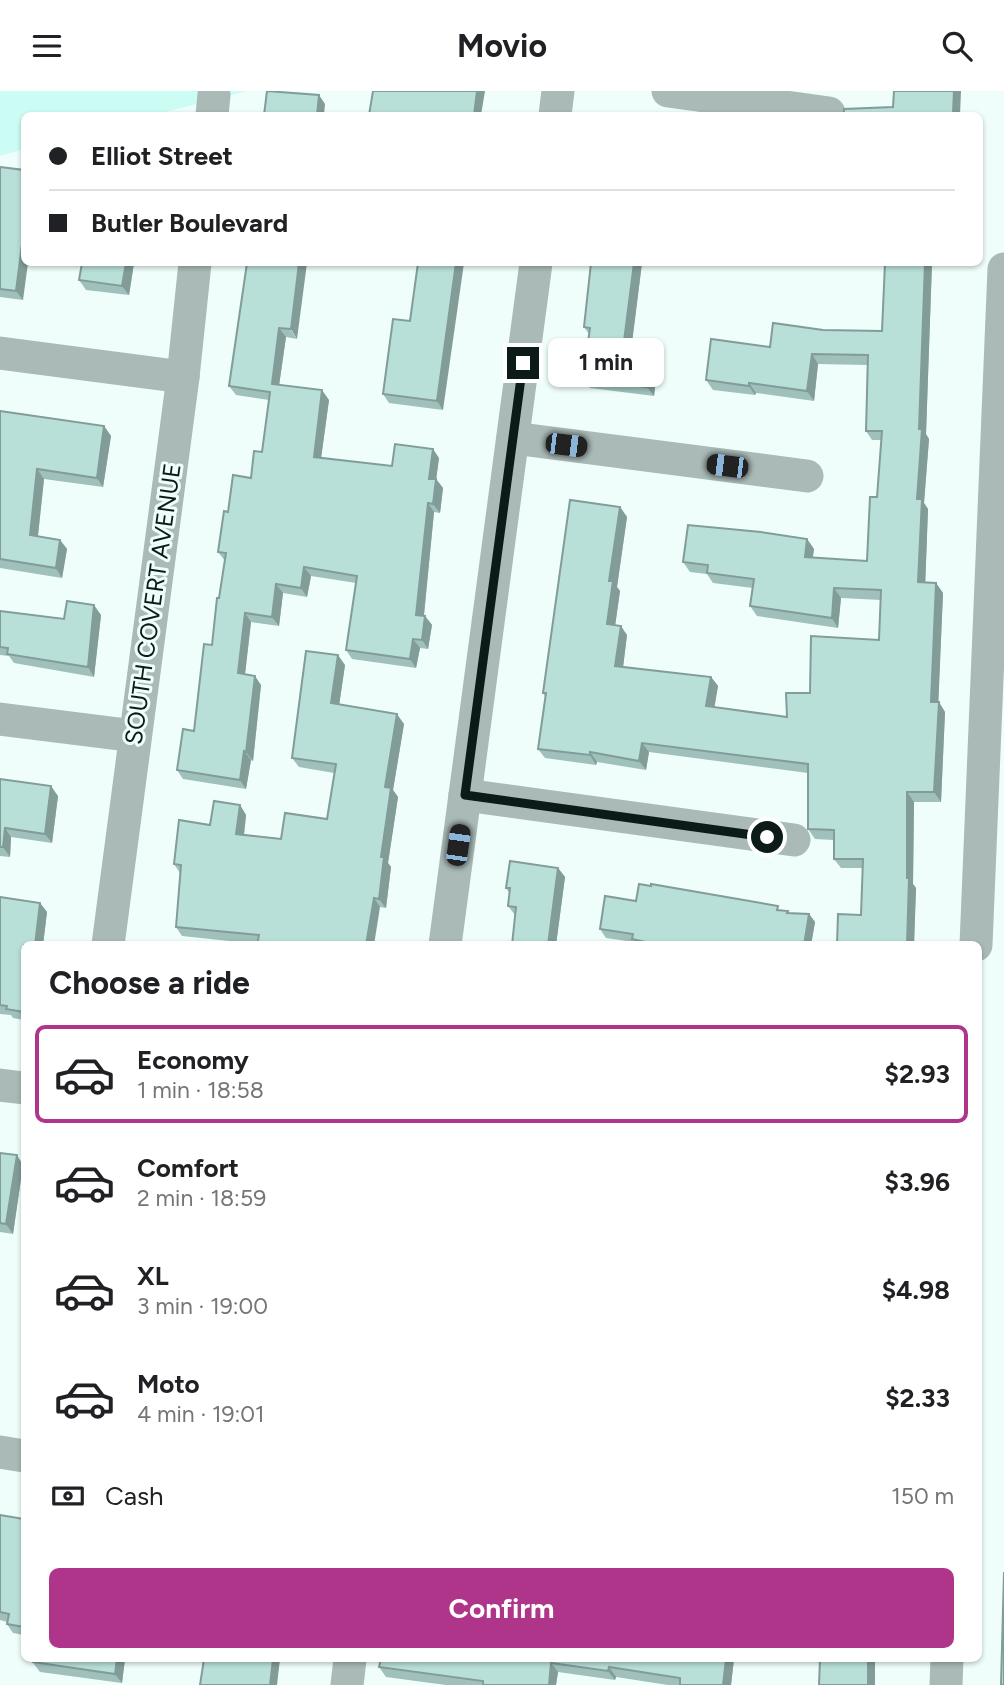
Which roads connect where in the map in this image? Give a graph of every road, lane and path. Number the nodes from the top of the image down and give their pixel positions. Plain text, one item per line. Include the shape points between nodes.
1 (558, 91) edge
2 (668, 91) edge
3 (555, 112) edge
4 (822, 112) edge
5 (195, 266) edge
6 (536, 266) edge
7 (1004, 268) edge
8 (0, 353) edge
9 (183, 377) junction
10 (513, 438) junction
11 (807, 476) dead end
12 (0, 719) edge
13 (135, 736) junction
14 (465, 795) junction
15 (794, 840) dead end
16 (109, 941) edge
17 (446, 941) edge
18 (985, 945) edge
19 (0, 1085) edge
20 (21, 1088) edge
21 (0, 1453) edge
22 (21, 1456) edge
23 (350, 1662) edge
24 (947, 1662) edge
25 (347, 1685) edge
26 (946, 1685) edge

1 - 3 street
2 - 4 street
5 - 9 street, SOUTH COVERT AVENUE
6 - 10 street
7 - 18 street
8 - 9 street
9 - 13 street, SOUTH COVERT AVENUE
10 - 11 street
10 - 14 street
12 - 13 street
13 - 16 street, SOUTH COVERT AVENUE
14 - 15 street
14 - 17 street
19 - 20 street
21 - 22 street
23 - 25 street
24 - 26 street

